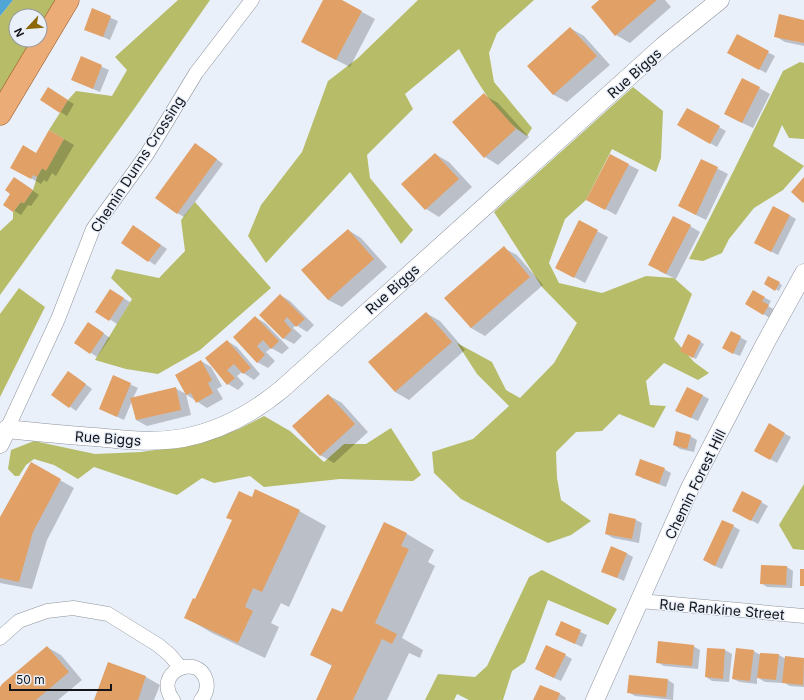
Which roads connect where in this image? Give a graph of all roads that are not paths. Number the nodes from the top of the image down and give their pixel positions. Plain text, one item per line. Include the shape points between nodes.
1 (68, 0) edge
2 (252, 0) edge
3 (720, 0) edge
4 (0, 114) edge
5 (804, 273) edge
6 (4, 437) edge
7 (640, 601) junction
8 (804, 616) edge
9 (0, 638) edge
10 (180, 667) junction
11 (173, 700) edge
12 (201, 700) edge
13 (595, 700) edge

1 - 4 main road
2 - 6 street, Chemin Dunns Crossing via 196,73 147,154 93,229 58,319
3 - 6 street, Rue Biggs via 664,46 282,389 246,415 204,433 157,441
5 - 7 street, Chemin Forest Hill via 690,488
7 - 8 street, Rue Rankine Street
7 - 13 street, Chemin Forest Hill
9 - 10 street via 19,621 47,611 73,608 108,614 158,645
10 - 11 street via 168,680 167,687
10 - 12 street via 196,668 205,678 206,690

